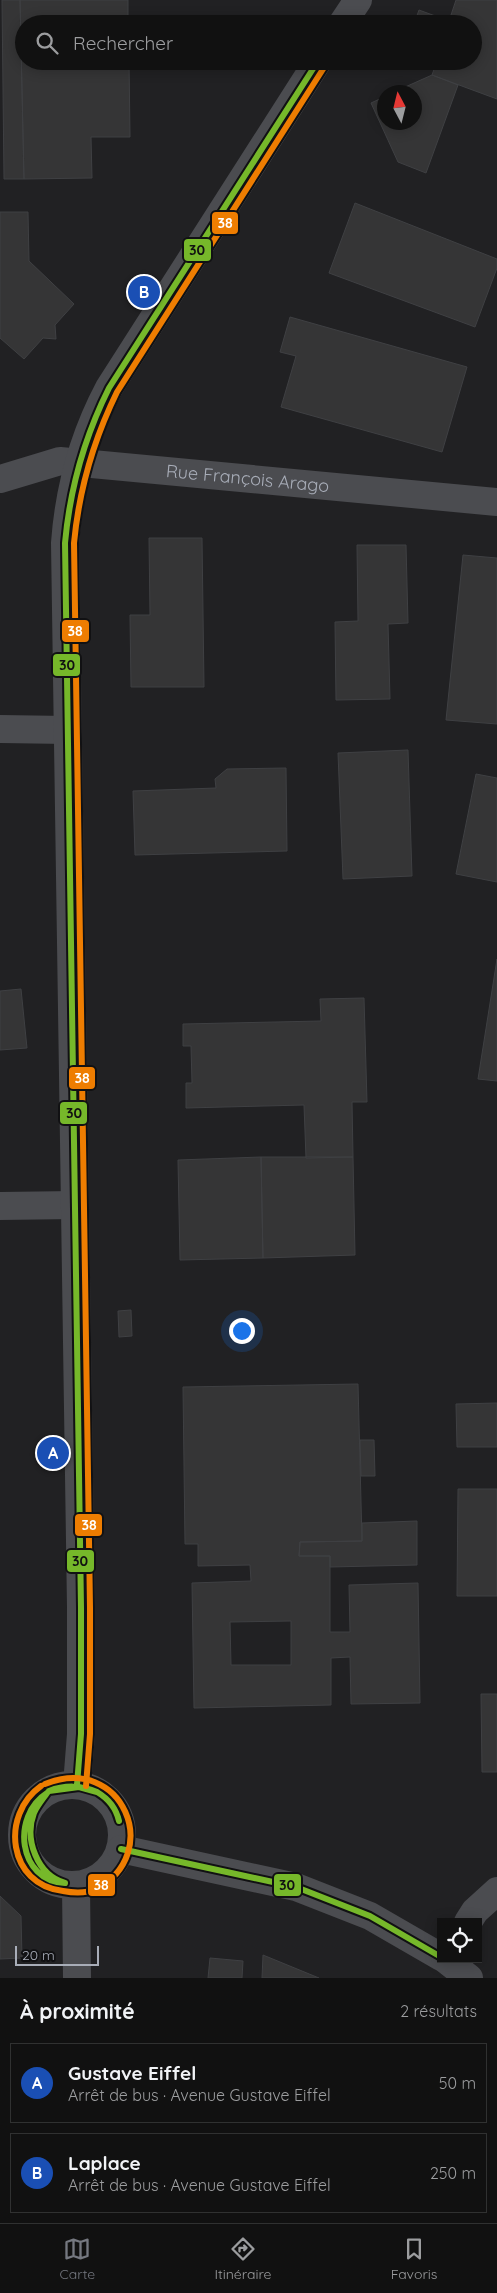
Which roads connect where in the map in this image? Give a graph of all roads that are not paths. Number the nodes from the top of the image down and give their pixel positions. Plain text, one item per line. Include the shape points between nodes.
1 (358, 0) edge
2 (348, 15) edge
3 (312, 70) edge
4 (78, 462) junction
5 (0, 479) edge
6 (497, 502) edge
7 (0, 729) edge
8 (68, 730) junction
9 (75, 1205) junction
10 (0, 1206) edge
11 (77, 1785) junction
12 (11, 1828) edge
13 (120, 1848) junction
14 (76, 1885) junction
15 (497, 1891) edge
16 (471, 1918) edge
17 (437, 1955) edge
18 (450, 1963) edge
19 (77, 1978) edge
20 (469, 1978) edge

1 - 2 street
3 - 4 street via 109,388
4 - 5 street, Rue François Arago via 60,461
4 - 6 street, Rue François Arago
4 - 8 street via 65,543
7 - 8 street
8 - 9 street
9 - 10 street
9 - 11 street via 81,1608 81,1734
11 - 12 street via 62,1786 41,1796
11 - 13 street via 94,1790 108,1800 118,1814 122,1831
12 - 14 street via 36,1869 61,1884
13 - 14 street via 104,1874 91,1882
13 - 17 street via 296,1887 370,1916
14 - 19 street
15 - 16 street
18 - 20 street

